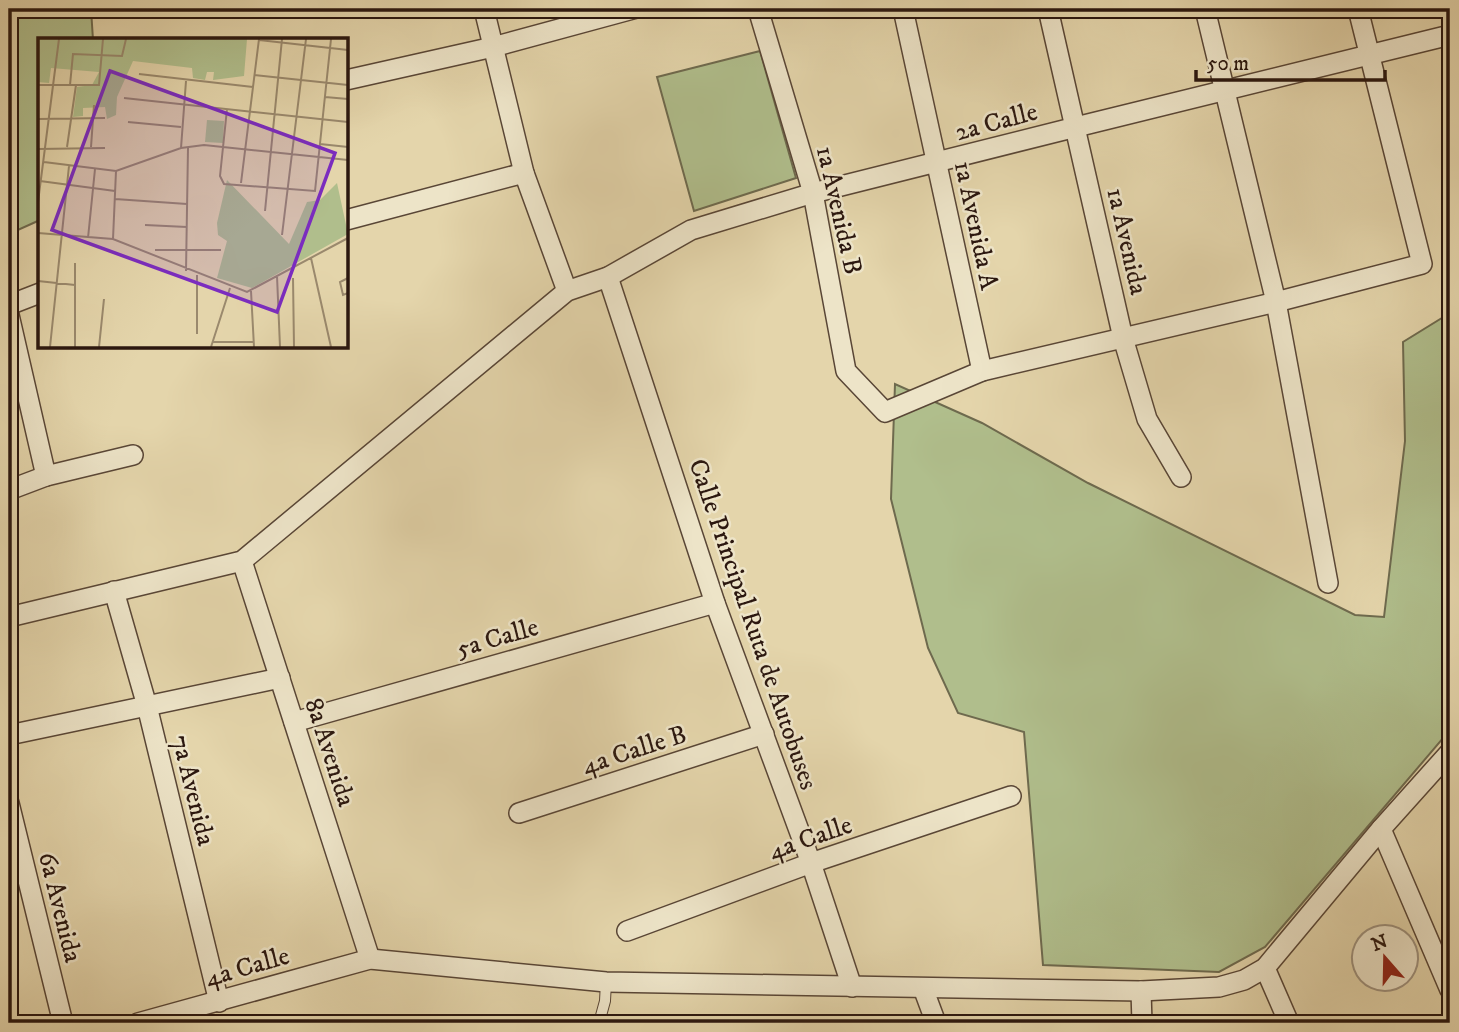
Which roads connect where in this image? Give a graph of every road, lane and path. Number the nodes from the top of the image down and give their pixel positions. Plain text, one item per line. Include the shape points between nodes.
1 (484, 9) edge
2 (633, 9) edge
3 (758, 9) edge
4 (903, 9) edge
5 (1048, 9) edge
6 (1205, 9) edge
7 (1359, 9) edge
8 (1450, 35) edge
9 (493, 47) junction
10 (1370, 54) junction
11 (348, 80) edge
12 (1224, 90) junction
13 (1076, 127) junction
14 (937, 163) junction
15 (524, 173) junction
16 (813, 193) junction
17 (348, 219) edge
18 (608, 277) junction
19 (567, 291) junction
20 (38, 294) edge
21 (1276, 302) junction
22 (9, 305) edge
23 (9, 315) edge
24 (1123, 338) junction
25 (982, 371) junction
26 (133, 455) dead end
27 (46, 477) junction
28 (1181, 477) dead end
29 (9, 490) edge
30 (242, 561) junction
31 (1328, 583) dead end
32 (114, 591) junction
33 (715, 603) junction
34 (9, 617) edge
35 (280, 678) junction
36 (147, 706) junction
37 (294, 722) junction
38 (764, 734) junction
39 (9, 735) edge
40 (1450, 752) edge
41 (1011, 796) dead end
42 (9, 803) edge
43 (519, 813) dead end
44 (1381, 830) junction
45 (811, 863) junction
46 (627, 931) dead end
47 (370, 959) junction
48 (1265, 968) junction
49 (606, 982) junction
50 (852, 987) junction
51 (923, 988) junction
52 (1450, 990) edge
53 (1141, 991) junction
54 (219, 1002) junction
55 (63, 1023) edge
56 (138, 1023) edge
57 (599, 1023) edge
58 (936, 1023) edge
59 (1142, 1023) edge
60 (1289, 1023) edge

1 - 9 street
2 - 9 street
3 - 16 street, 1a Avenida B
4 - 14 street, 1a Avenida A
5 - 13 street, 1a Avenida
6 - 12 street
7 - 10 street
8 - 10 street, 2a Calle
9 - 11 street
9 - 15 street
10 - 12 street, 2a Calle
10 - 21 street via 1422,264
12 - 13 street, 2a Calle
12 - 21 street
13 - 14 street, 2a Calle
13 - 24 street, 1a Avenida
14 - 16 street, 2a Calle
14 - 25 street, 1a Avenida A
15 - 17 street
15 - 19 street
16 - 18 street, 2a Calle via 691,230
16 - 25 street, 1a Avenida B via 846,371 885,412
18 - 19 street, 2a Calle
18 - 33 street, Calle Principal Ruta de Autobuses
19 - 30 street
20 - 22 street
21 - 24 street
21 - 31 street
23 - 27 street
24 - 25 street
24 - 28 street, 1a Avenida via 1147,419
26 - 27 street
27 - 29 street
30 - 32 street
30 - 35 street, 8a Avenida
32 - 34 street
32 - 36 street, 7a Avenida
33 - 37 street, 5a Calle
33 - 38 street, Calle Principal Ruta de Autobuses
35 - 36 street
35 - 37 street, 8a Avenida
36 - 39 street
36 - 54 street, 7a Avenida
37 - 47 street, 8a Avenida
38 - 43 street, 4a Calle B
38 - 45 street, Calle Principal Ruta de Autobuses
40 - 44 street
41 - 45 street, 4a Calle
42 - 55 street, 6a Avenida
44 - 48 street
44 - 52 street
45 - 46 street, 4a Calle
45 - 50 street, Calle Principal Ruta de Autobuses
47 - 49 street
47 - 54 street, 4a Calle
48 - 53 street via 1244,980 1219,986
48 - 60 street
49 - 50 street
49 - 57 lane
50 - 51 street
51 - 53 street
51 - 58 street
53 - 59 street
54 - 56 street, 4a Calle

